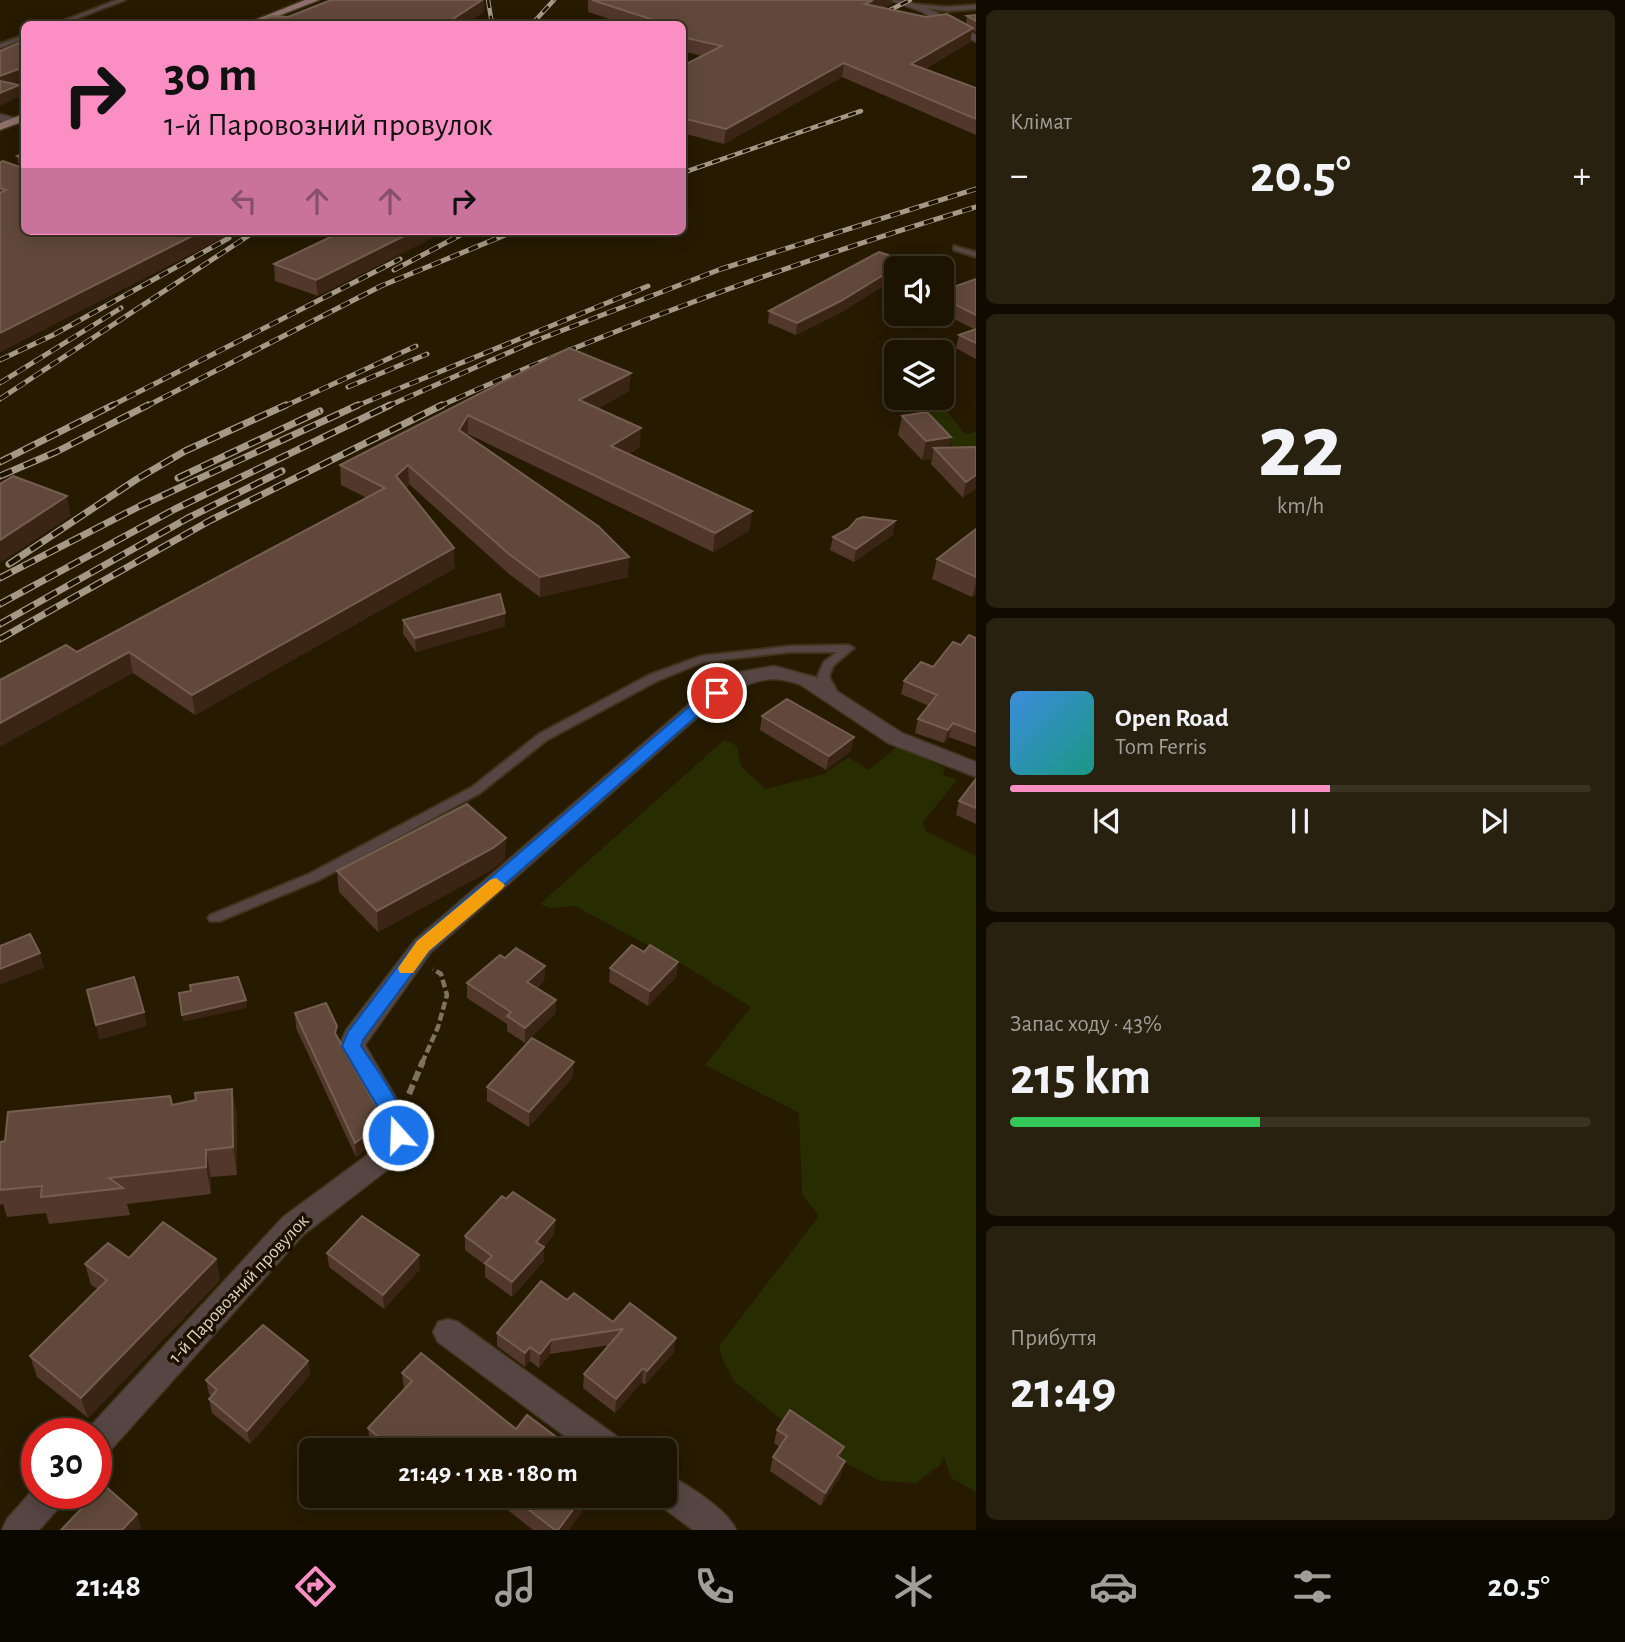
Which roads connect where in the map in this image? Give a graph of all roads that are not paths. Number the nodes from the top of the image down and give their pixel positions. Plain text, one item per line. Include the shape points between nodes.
1 (122, 0) edge
2 (314, 0) edge
3 (331, 0) edge
4 (895, 0) edge
5 (915, 5) junction
6 (976, 8) edge
7 (940, 19) junction
8 (952, 19) edge
9 (66, 21) edge
10 (258, 21) edge
11 (275, 21) edge
12 (21, 38) edge
13 (976, 39) edge
14 (0, 46) edge
15 (957, 248) dead end
16 (976, 256) edge
17 (840, 704) junction
18 (976, 770) edge
19 (215, 918) dead end
20 (448, 1332) dead end
21 (112, 1425) edge
22 (593, 1438) edge
23 (677, 1499) edge
24 (37, 1509) edge
25 (18, 1530) edge
26 (720, 1530) edge

1 - 9 lane
2 - 10 main road
3 - 11 main road
4 - 5 street
5 - 6 lane
5 - 7 street
7 - 8 lane
7 - 13 street
12 - 14 lane
15 - 16 lane
17 - 18 street via 895,738
17 - 19 lane via 823,677 828,664 848,648 702,659 653,678 542,737 476,790 326,871
17 - 21 street, 1-й Паровозний провулок via 808,681 774,672 732,683 702,703 423,946 352,1046 396,1120 398,1135 391,1152 293,1226
20 - 22 street
23 - 26 street
24 - 25 street

